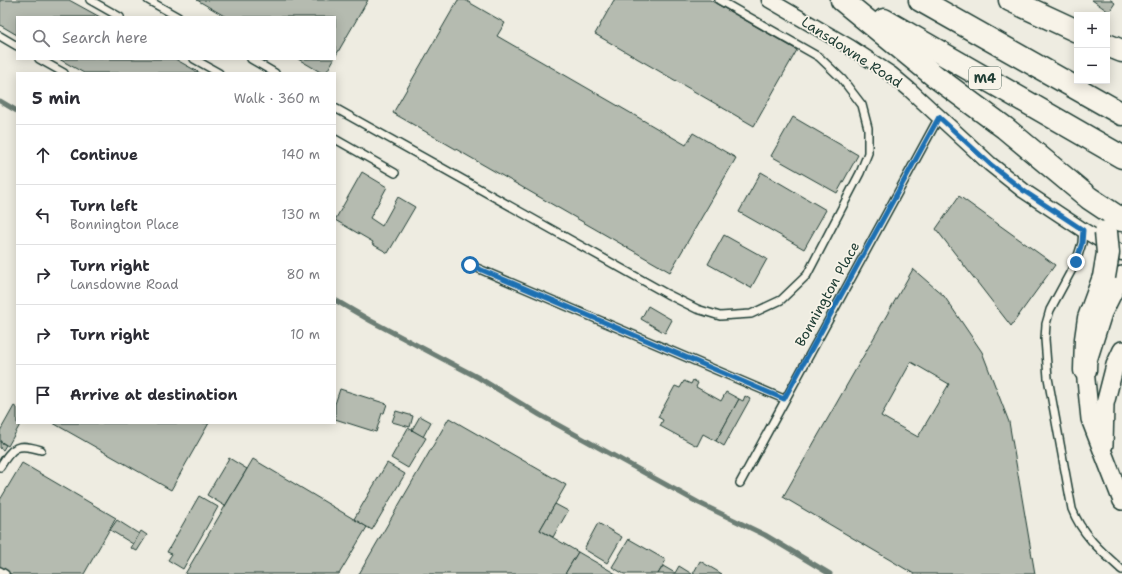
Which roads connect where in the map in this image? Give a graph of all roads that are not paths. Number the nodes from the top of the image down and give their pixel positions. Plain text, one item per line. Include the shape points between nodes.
1 (90, 0) edge
2 (148, 0) edge
3 (719, 0) edge
4 (769, 0) edge
5 (842, 0) edge
6 (848, 0) edge
7 (920, 0) edge
8 (1010, 0) edge
9 (118, 16) edge
10 (176, 16) edge
11 (1074, 30) edge
12 (0, 36) edge
13 (16, 45) edge
14 (1110, 46) edge
15 (1122, 52) edge
16 (41, 60) edge
17 (196, 60) edge
18 (253, 60) edge
19 (62, 72) edge
20 (217, 72) edge
21 (273, 72) edge
22 (336, 109) edge
23 (1122, 114) edge
24 (939, 117) junction
25 (336, 140) edge
26 (1122, 157) edge
27 (395, 173) dead end
28 (1114, 226) edge
29 (1083, 230) junction
30 (1122, 253) edge
31 (470, 265) dead end
32 (1115, 276) edge
33 (1122, 350) edge
34 (1085, 370) joint
35 (784, 399) junction
36 (42, 450) dead end
37 (1103, 451) junction
38 (0, 467) edge
39 (740, 483) dead end
40 (1122, 501) edge
41 (1122, 570) edge
42 (0, 571) edge
43 (5, 574) edge

1 - 9 lane
2 - 10 lane
3 - 22 lane via 819,57 842,79 862,105 868,128 868,153 860,173 807,275 781,300 751,314 720,316 697,309
4 - 24 street, Lansdowne Road via 876,64
5 - 28 highway via 936,78 1005,128 1089,198
6 - 26 highway, M4
7 - 23 highway, M4
8 - 11 highway
12 - 13 lane
14 - 15 highway
16 - 19 lane
17 - 20 lane
18 - 21 lane
24 - 29 street, Lansdowne Road via 1024,191
24 - 35 lane, Bonnington Place
25 - 27 lane
28 - 32 highway, bridge via 1108,253
29 - 30 street, Lansdowne Road
29 - 41 lane via 1076,262 1050,310 1046,324 1045,355 1076,521 1092,542
31 - 35 lane
32 - 34 highway via 1089,318
33 - 37 street via 1106,404
34 - 37 street via 1090,419
35 - 39 lane, Bonnington Place
36 - 38 lane via 29,446 18,447 9,451
37 - 40 street
42 - 43 lane

